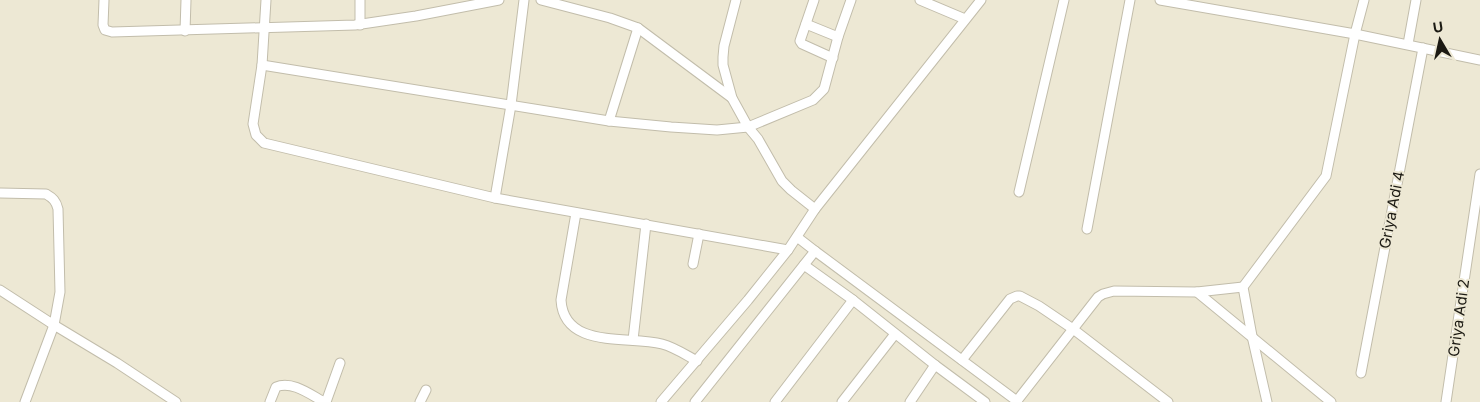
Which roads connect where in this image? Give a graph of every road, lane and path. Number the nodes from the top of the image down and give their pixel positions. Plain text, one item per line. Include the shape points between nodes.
1 (104, 0) edge
2 (186, 0) edge
3 (266, 0) edge
4 (360, 0) edge
5 (499, 0) edge
6 (524, 0) edge
7 (541, 0) edge
8 (736, 0) edge
9 (814, 0) edge
10 (850, 0) edge
11 (920, 0) edge
12 (981, 0) edge
13 (1064, 0) edge
14 (1130, 0) edge
15 (1160, 0) edge
16 (1364, 0) edge
17 (1416, 0) edge
18 (965, 20) junction
19 (806, 24) junction
20 (360, 25) junction
21 (264, 28) junction
22 (638, 28) junction
23 (185, 31) junction
24 (1355, 34) junction
25 (838, 37) junction
26 (1408, 44) junction
27 (1423, 48) junction
28 (832, 58) junction
29 (1480, 60) edge
30 (262, 65) junction
31 (732, 98) junction
32 (511, 105) junction
33 (610, 120) junction
34 (748, 127) junction
35 (1480, 174) edge
36 (1019, 192) dead end
37 (0, 193) edge
38 (495, 198) junction
39 (815, 209) junction
40 (576, 213) junction
41 (646, 224) junction
42 (1087, 229) dead end
43 (699, 234) junction
44 (797, 236) junction
45 (788, 250) junction
46 (814, 251) junction
47 (693, 264) dead end
48 (804, 265) junction
49 (1243, 287) junction
50 (0, 290) edge
51 (1197, 292) junction
52 (852, 300) junction
53 (54, 326) junction
54 (1073, 329) junction
55 (895, 334) junction
56 (1252, 336) junction
57 (634, 340) junction
58 (962, 360) junction
59 (697, 361) junction
60 (340, 364) dead end
61 (935, 365) junction
62 (1361, 373) dead end
63 (426, 390) dead end
64 (25, 402) edge
65 (176, 402) edge
66 (270, 402) edge
67 (325, 402) edge
68 (420, 402) edge
69 (661, 402) edge
70 (695, 402) edge
71 (775, 402) edge
72 (842, 402) edge
73 (910, 402) edge
74 (985, 402) edge
75 (1016, 402) edge
76 (1168, 402) edge
77 (1267, 402) edge
78 (1331, 402) edge
79 (1446, 402) edge

1 - 23 street via 105,30
2 - 23 street
3 - 21 street
4 - 20 street
5 - 20 street
6 - 32 street
7 - 22 street
8 - 31 street via 723,57
9 - 19 street
10 - 25 street
11 - 18 street
12 - 18 street
13 - 36 street
14 - 42 street
15 - 24 street
16 - 24 street
17 - 26 street
18 - 39 street
19 - 25 street
19 - 28 street via 800,43
20 - 21 street
21 - 23 street
21 - 30 street
22 - 31 street
22 - 33 street
24 - 26 street
24 - 49 street via 1326,176
25 - 28 street
26 - 27 street
27 - 29 street
27 - 62 street, Griya Adi 4
28 - 34 street via 824,89 813,100
30 - 32 street
30 - 38 street via 253,124 256,135 264,143
31 - 34 street
32 - 33 street
32 - 38 street
33 - 34 street via 717,130
34 - 39 street via 782,181
35 - 79 street, Griya Adi 2
37 - 53 street via 46,194 56,204 60,287
38 - 40 street
39 - 44 street
40 - 41 street
40 - 57 street via 561,300 563,313 570,324 590,335
41 - 43 street
41 - 57 street
43 - 45 street
43 - 47 street
44 - 45 street
44 - 46 street
45 - 59 street
46 - 48 street
46 - 58 street
48 - 52 street
48 - 70 street
49 - 51 street
49 - 56 street
50 - 53 street
51 - 54 street via 1114,291 1103,294
51 - 56 street
52 - 55 street
52 - 71 street
53 - 64 street
53 - 65 street
54 - 58 street via 1039,306 1017,296 1010,299
54 - 75 street
54 - 76 street
55 - 61 street
55 - 72 street
56 - 77 street
56 - 78 street
57 - 59 street via 661,343
58 - 75 street
59 - 69 street
60 - 67 street
61 - 73 street
61 - 74 street
63 - 68 street
66 - 67 street via 276,387 287,385

